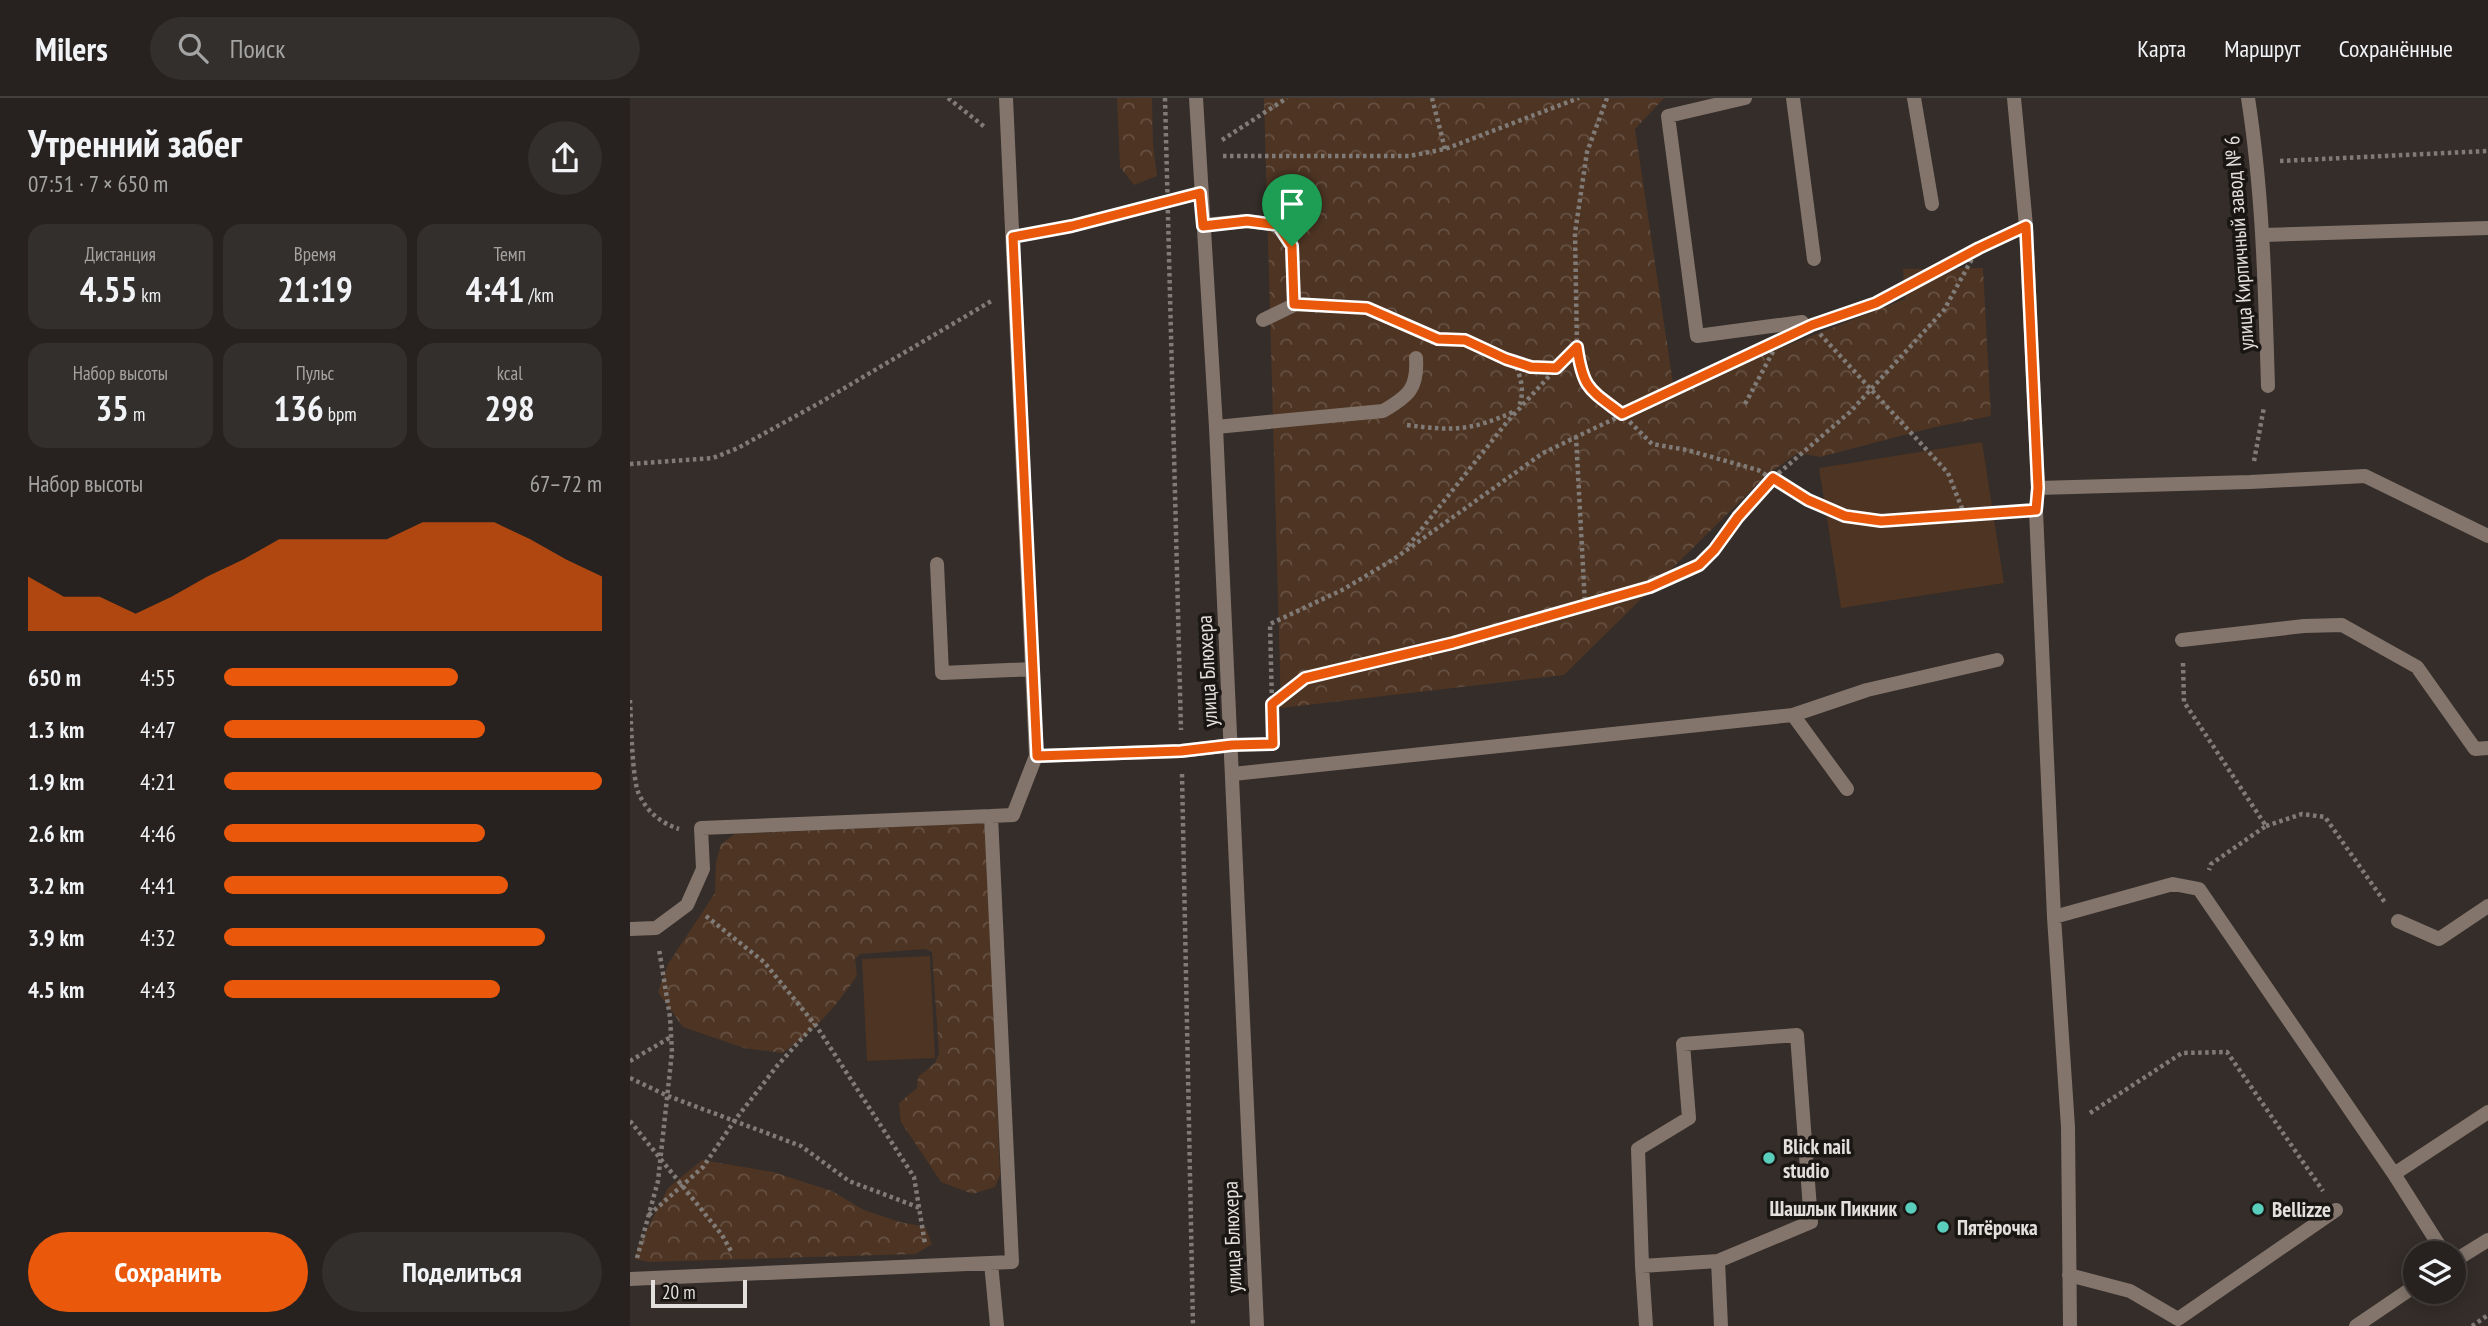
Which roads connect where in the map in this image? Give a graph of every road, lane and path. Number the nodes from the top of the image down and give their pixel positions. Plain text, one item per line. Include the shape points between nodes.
1 (948, 98) edge
2 (1006, 98) edge
3 (1165, 98) edge
4 (1195, 98) edge
5 (1287, 98) edge
6 (1432, 98) edge
7 (1579, 98) edge
8 (1607, 98) edge
9 (1745, 98) edge
10 (1793, 98) edge
11 (1914, 98) edge
12 (2014, 98) edge
13 (2248, 98) edge
14 (1008, 146) junction
15 (1445, 149) junction
16 (2488, 151) edge
17 (1198, 156) junction
18 (2258, 162) junction
19 (1200, 193) junction
20 (1168, 202) junction
21 (1932, 204) dead end
22 (1203, 226) junction
23 (2026, 226) junction
24 (2488, 228) edge
25 (2263, 235) junction
26 (1013, 237) junction
27 (1979, 248) junction
28 (1814, 259) dead end
29 (1015, 288) junction
30 (1294, 304) junction
31 (1263, 320) dead end
32 (1802, 322) dead end
33 (1766, 346) dead end
34 (1577, 347) junction
35 (1754, 352) dead end
36 (1416, 358) dead end
37 (1513, 361) junction
38 (1556, 368) junction
39 (2268, 386) joint
40 (1872, 390) junction
41 (1745, 404) dead end
42 (1518, 410) junction
43 (1384, 411) junction
44 (1622, 414) junction
45 (1216, 427) junction
46 (1576, 436) junction
47 (630, 464) edge
48 (1773, 478) junction
49 (2250, 482) junction
50 (2038, 488) junction
51 (2036, 510) junction
52 (1965, 516) junction
53 (2488, 536) edge
54 (1403, 552) junction
55 (937, 564) dead end
56 (1585, 605) junction
57 (2182, 640) joint
58 (1997, 660) dead end
59 (1032, 669) junction
60 (630, 700) edge
61 (1272, 704) junction
62 (1793, 715) junction
63 (1232, 745) junction
64 (2488, 748) edge
65 (1181, 751) junction
66 (1037, 756) junction
67 (1233, 774) junction
68 (1847, 789) dead end
69 (991, 816) junction
70 (2266, 826) junction
71 (701, 828) junction
72 (2199, 890) junction
73 (687, 905) junction
74 (2488, 906) edge
75 (2054, 917) junction
76 (2398, 921) joint
77 (656, 928) junction
78 (630, 929) edge
79 (815, 1024) junction
80 (671, 1037) junction
81 (630, 1061) edge
82 (630, 1078) edge
83 (668, 1096) junction
84 (2488, 1112) edge
85 (735, 1120) junction
86 (630, 1121) edge
87 (2068, 1127) junction
88 (660, 1159) junction
89 (2394, 1174) junction
90 (682, 1186) junction
91 (920, 1208) junction
92 (2336, 1210) joint
93 (649, 1215) junction
94 (2488, 1240) edge
95 (2436, 1241) edge
96 (2466, 1254) edge
97 (1718, 1261) junction
98 (991, 1263) junction
99 (928, 1266) junction
100 (1642, 1266) junction
101 (744, 1274) junction
102 (2068, 1275) junction
103 (631, 1279) edge
104 (2403, 1294) edge
105 (2488, 1315) edge
106 (996, 1326) edge
107 (1194, 1326) edge
108 (1257, 1326) edge
109 (1646, 1326) edge
110 (1721, 1326) edge
111 (2070, 1326) edge
112 (2356, 1326) edge
113 (2472, 1326) edge

1 - 14 path
2 - 14 street
3 - 20 path
4 - 17 street, улица Блюхера
5 - 17 path
6 - 15 path
7 - 15 path
8 - 34 path via 1587,152 1575,233
9 - 32 street via 1668,116 1697,336
10 - 28 street
11 - 21 street
12 - 23 street
13 - 18 street, улица Кирпичный завод № 6
14 - 26 street
15 - 17 path via 1409,156
16 - 18 path
17 - 19 street, улица Блюхера
18 - 25 street, улица Кирпичный завод № 6
19 - 20 path
19 - 22 street, улица Блюхера
20 - 26 path
20 - 65 path
22 - 30 street via 1247,221 1278,225 1292,246
22 - 45 street, улица Блюхера
23 - 27 path
23 - 50 street
24 - 25 street
25 - 39 street, улица Кирпичный завод № 6
26 - 29 street
27 - 40 path via 1944,310
27 - 40 path via 1876,303 1812,325
29 - 47 path via 738,448 713,458
29 - 59 street
30 - 31 street
30 - 37 path via 1367,308 1438,339 1465,340
33 - 41 path via 1779,341
34 - 38 path
34 - 44 path via 1580,372 1590,390
35 - 44 path
36 - 43 street via 1417,379 1401,400
37 - 38 path
37 - 42 path via 1523,397
38 - 42 path
39 - 49 path
40 - 48 path
40 - 52 path via 1948,473
42 - 43 path via 1485,425 1448,430 1406,425
42 - 54 path
43 - 45 street
44 - 46 path
44 - 48 path via 1651,444 1687,450
45 - 63 street, улица Блюхера
46 - 54 path via 1543,453
46 - 56 path
48 - 52 path via 1845,516 1881,521
48 - 56 path via 1699,565 1650,587
49 - 50 street
49 - 53 street via 2365,476
50 - 51 street
51 - 52 path
51 - 75 street
54 - 61 path via 1344,589 1270,624
55 - 59 street via 942,673
56 - 61 path via 1305,678
57 - 64 street via 2342,625 2417,667 2475,749
57 - 70 path via 2185,702
58 - 62 street via 1867,690
59 - 66 street
60 - 71 path via 637,792 651,814 667,825 683,830
61 - 63 path via 1273,744
62 - 67 street
62 - 68 street
63 - 65 street
63 - 67 street, улица Блюхера
65 - 66 street
65 - 107 path
66 - 69 street via 1013,815
67 - 108 street, улица Блюхера
69 - 71 street
69 - 98 street via 1012,1262
70 - 72 path via 2211,864
70 - 76 path via 2302,814 2325,817
71 - 73 street via 703,869
72 - 75 street via 2173,884
72 - 89 street
73 - 77 street
73 - 79 path via 764,962
74 - 76 street via 2439,939
75 - 87 street
77 - 78 street
77 - 80 path
79 - 85 path
79 - 91 path via 914,1177
80 - 81 path
80 - 83 path
82 - 83 path
83 - 85 path
83 - 88 path
84 - 89 street
85 - 90 path via 704,1167
85 - 91 path via 801,1146 849,1181
86 - 88 path
87 - 92 path via 2182,1053 2227,1052
87 - 102 street
88 - 90 path
88 - 93 path
89 - 95 street
90 - 93 path
90 - 101 path via 722,1235
91 - 99 path
92 - 102 street via 2178,1319 2130,1291
93 - 103 path
94 - 96 street
97 - 100 street
97 - 100 street via 1811,1222 1797,1035 1683,1044 1689,1118 1638,1149
97 - 110 street
98 - 99 street
98 - 106 street
99 - 101 street
100 - 109 street
101 - 103 street
102 - 111 street
104 - 112 street
105 - 113 path

